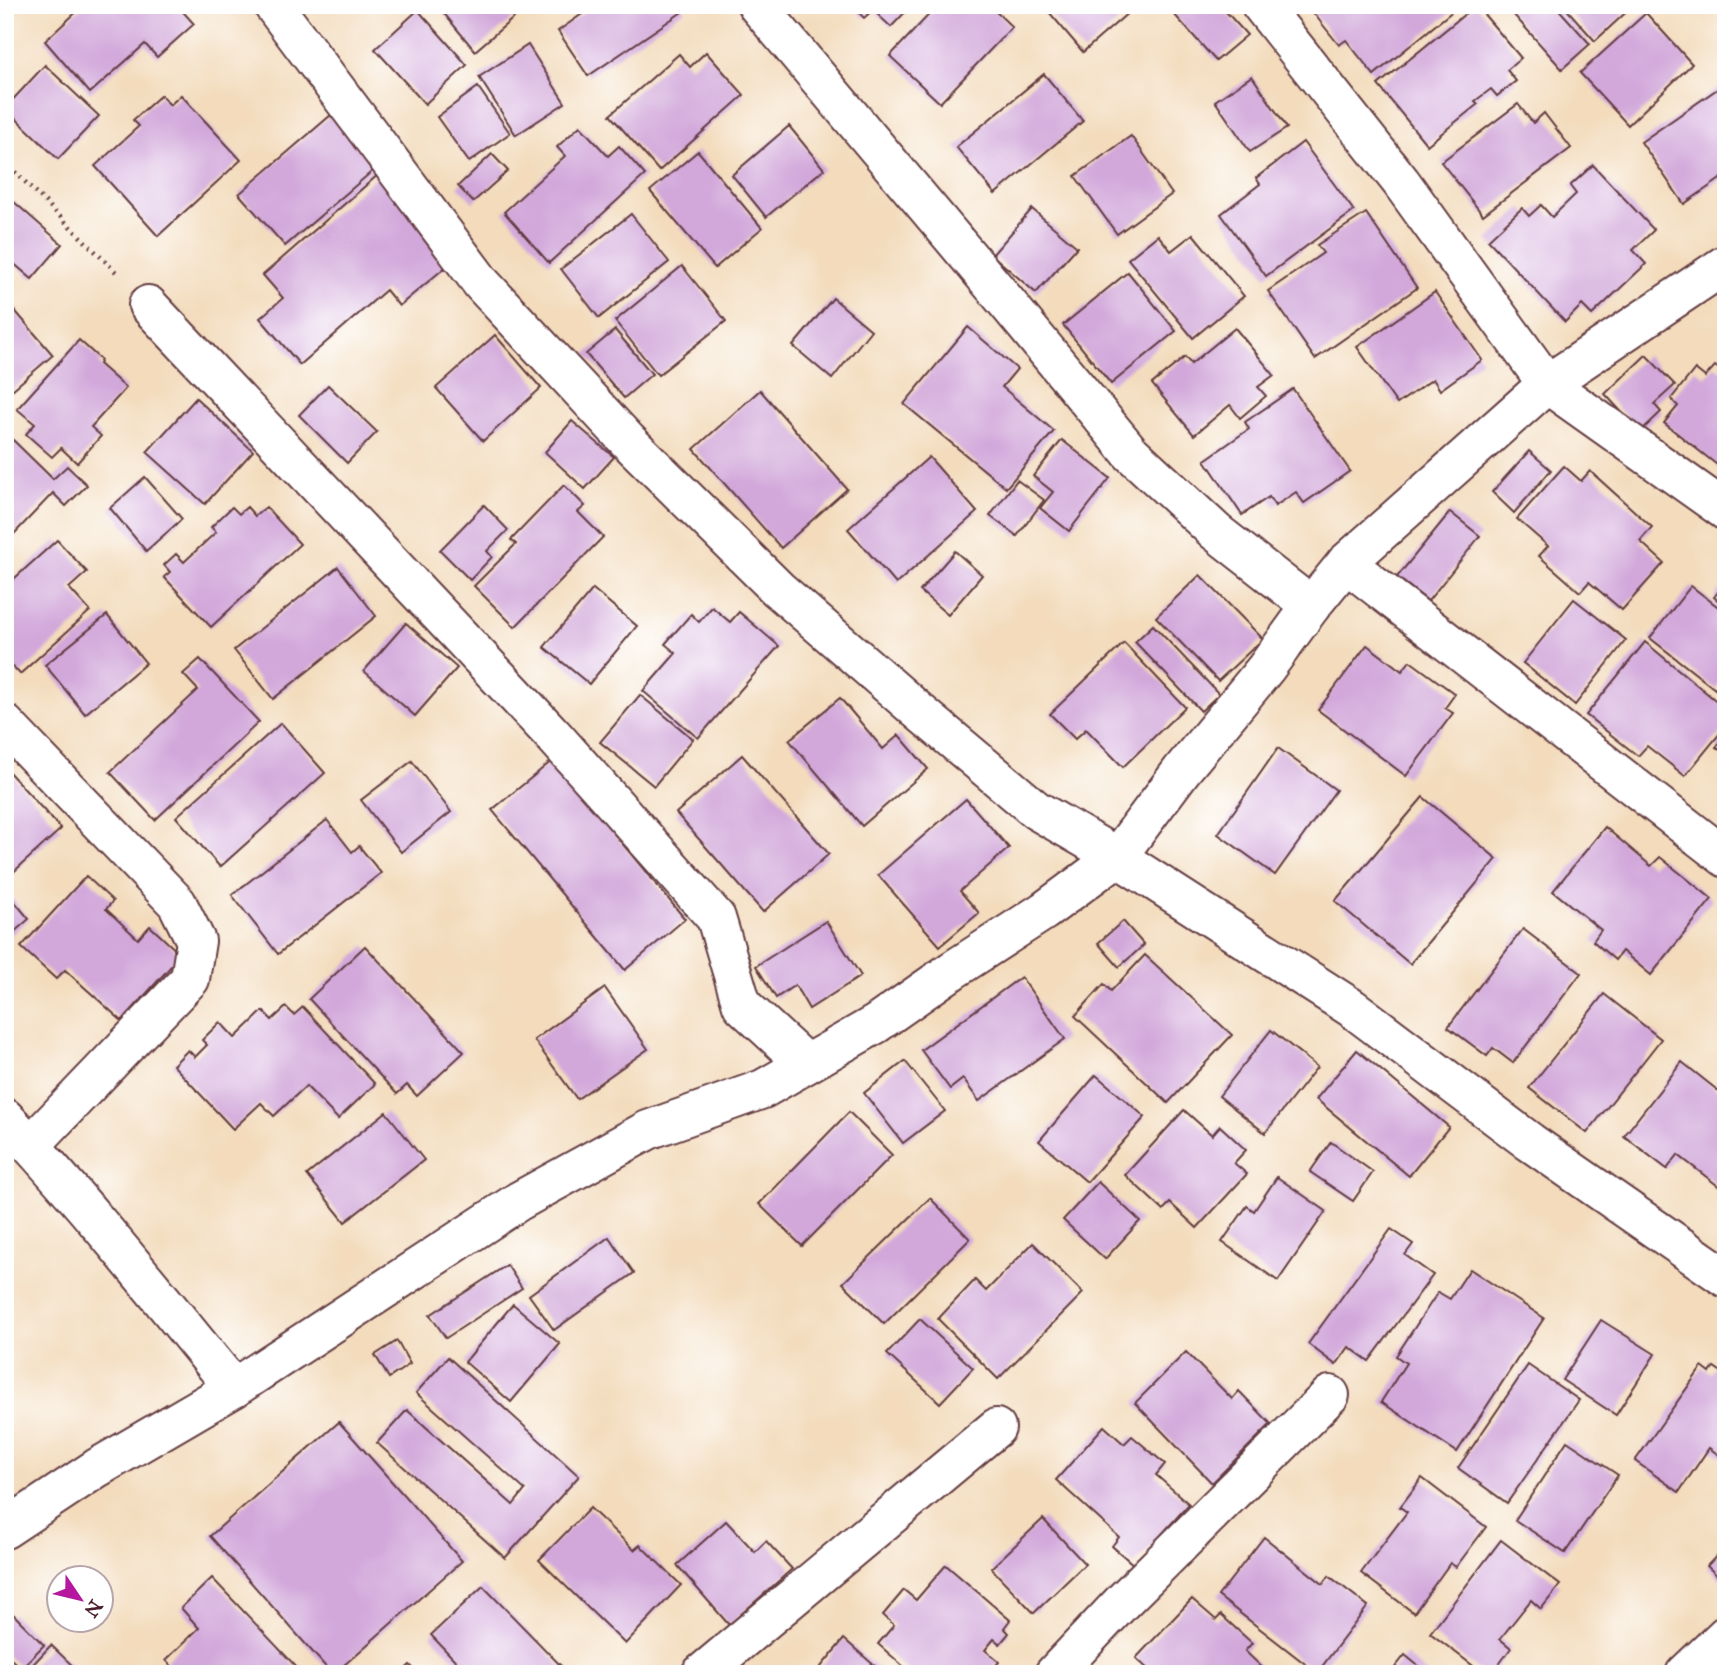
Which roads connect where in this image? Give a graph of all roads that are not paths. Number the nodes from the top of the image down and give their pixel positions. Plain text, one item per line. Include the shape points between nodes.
1 (273, 5) edge
2 (757, 5) edge
3 (1261, 5) edge
4 (1726, 264) edge
5 (148, 305) road end
6 (1547, 384) junction
7 (1726, 511) edge
8 (1346, 564) junction
9 (1311, 606) junction
10 (5, 724) edge
11 (1117, 857) junction
12 (1726, 858) edge
13 (806, 1064) junction
14 (18, 1132) edge
15 (1726, 1278) edge
16 (233, 1388) junction
17 (1330, 1395) dead end
18 (996, 1428) dead end
19 (5, 1529) edge
20 (1726, 1635) edge
21 (701, 1674) edge
22 (1054, 1674) edge
23 (1685, 1674) edge

1 - 11 street via 482,284 628,441 778,589 916,709 1036,810
2 - 9 street via 1131,453 1216,532
3 - 6 street via 1401,182
4 - 6 street
5 - 13 street via 553,735 716,918 743,1005
6 - 7 street
6 - 8 street
8 - 9 street
8 - 12 street
9 - 11 street
10 - 14 street via 177,903 196,941 190,979
11 - 13 street via 876,1024
11 - 15 street via 1352,1007 1530,1142
13 - 16 street via 763,1089 648,1130 519,1201
14 - 16 street via 120,1248
16 - 19 street
17 - 22 street
18 - 21 street
20 - 23 street

